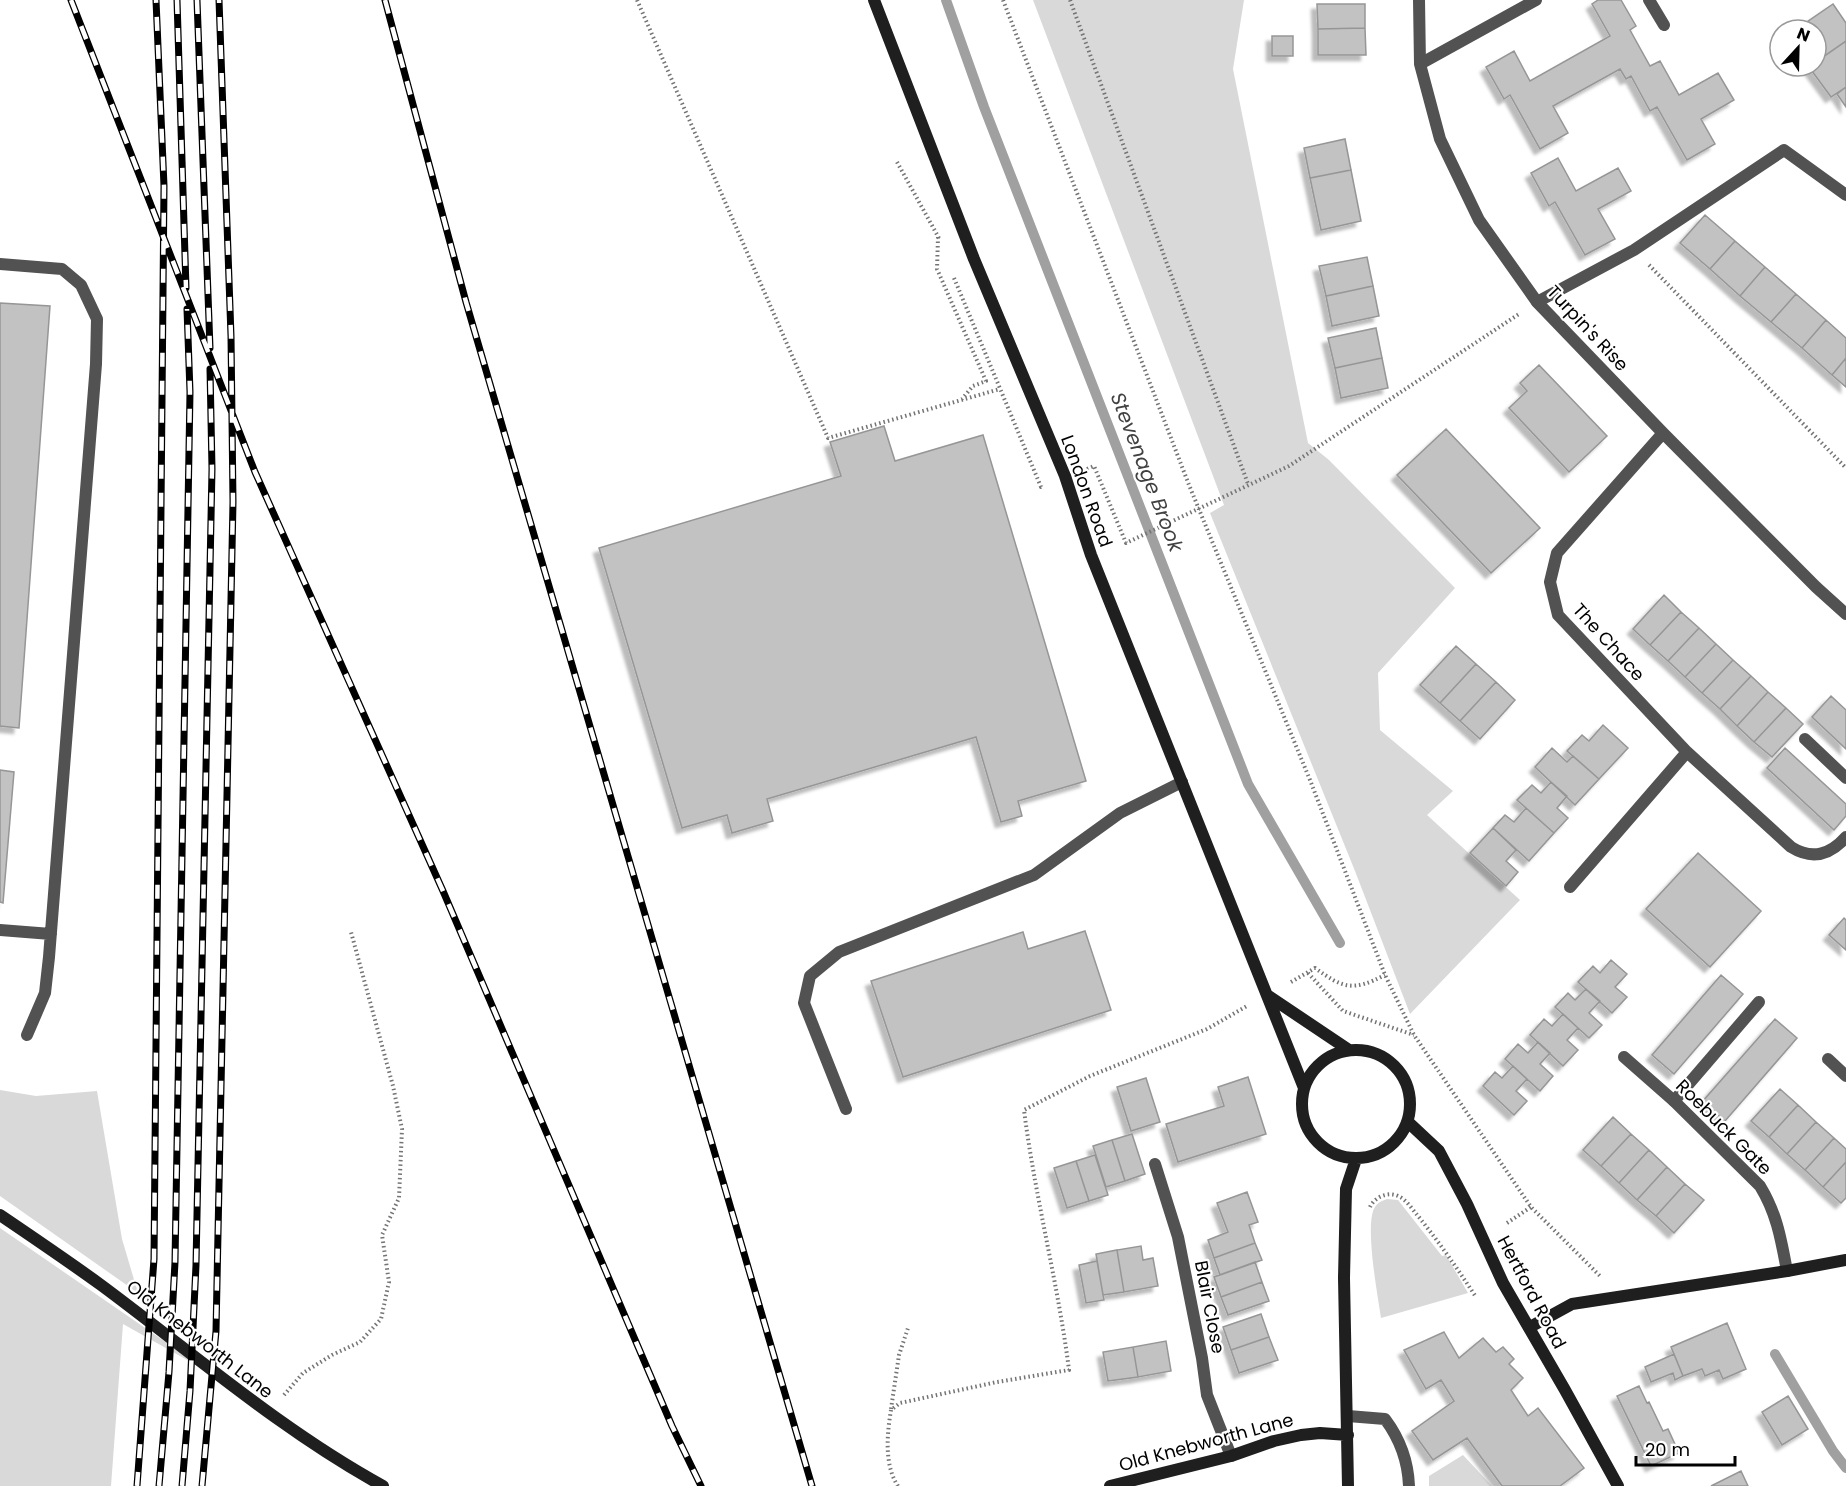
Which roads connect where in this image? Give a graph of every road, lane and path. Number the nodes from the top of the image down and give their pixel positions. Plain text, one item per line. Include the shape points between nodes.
1 (637, 0) edge
2 (874, 0) edge
3 (1003, 0) edge
4 (1070, 0) edge
5 (1419, 0) edge
6 (1536, 0) edge
7 (1649, 0) edge
8 (1664, 25) dead end
9 (1420, 64) junction
10 (897, 162) dead end
11 (1846, 195) edge
12 (938, 237) junction
13 (942, 245) dead end
14 (1634, 250) junction
15 (0, 264) edge
16 (953, 273) dead end
17 (1538, 302) junction
18 (1000, 389) junction
19 (961, 400) junction
20 (1663, 433) junction
21 (1094, 466) dead end
22 (1846, 468) edge
23 (1248, 484) junction
24 (1041, 487) dead end
25 (1200, 508) junction
26 (1846, 614) edge
27 (1805, 739) dead end
28 (1687, 752) junction
29 (1846, 778) edge
30 (1182, 783) junction
31 (1846, 837) edge
32 (1570, 887) dead end
33 (0, 930) edge
34 (351, 932) dead end
35 (51, 934) junction
36 (1384, 975) junction
37 (1267, 995) junction
38 (1759, 1002) dead end
39 (1242, 1009) dead end
40 (27, 1035) dead end
41 (1414, 1035) junction
42 (1349, 1050) junction
43 (1624, 1057) dead end
44 (1828, 1059) dead end
45 (1846, 1076) edge
46 (1304, 1088) junction
47 (1674, 1101) junction
48 (846, 1108) dead end
49 (1408, 1122) junction
50 (1356, 1159) junction
51 (1155, 1164) dead end
52 (1531, 1207) junction
53 (1368, 1214) dead end
54 (0, 1215) edge
55 (1507, 1223) dead end
56 (1846, 1260) edge
57 (1787, 1271) junction
58 (1476, 1297) dead end
59 (1621, 1297) junction
60 (1530, 1327) junction
61 (908, 1328) dead end
62 (891, 1410) junction
63 (270, 1415) junction
64 (1348, 1416) junction
65 (1348, 1435) junction
66 (1232, 1456) junction
67 (383, 1486) edge
68 (898, 1486) edge
69 (1110, 1486) edge
70 (1348, 1486) edge
71 (1408, 1486) edge
72 (1618, 1486) edge

1 - 19 path via 828,438
2 - 30 main road, London Road via 974,259 1065,476 1091,555
3 - 25 path
4 - 23 path
5 - 9 street, Turpin's Rise
6 - 9 street
7 - 8 street
9 - 17 street, Turpin's Rise via 1440,139 1479,220
10 - 12 path
11 - 14 street via 1784,150
12 - 13 path
12 - 19 path via 937,269 986,381 973,386
14 - 17 street
14 - 22 path
15 - 35 street via 62,269 81,285 97,319
16 - 18 path
17 - 20 street, Turpin's Rise
17 - 23 path via 1289,466
18 - 19 path
18 - 24 path
20 - 26 street, Turpin's Rise
20 - 28 street, The Chace via 1557,553 1550,582 1558,615
21 - 25 path via 1126,543
23 - 25 path
25 - 36 path
27 - 29 street
28 - 31 street, The Chace via 1801,853 1821,855
28 - 32 street
30 - 37 main road, London Road
30 - 48 street via 1120,813 1034,875 839,952 810,976 804,1003
33 - 35 street
34 - 63 path via 402,1129 399,1198 381,1235 389,1282 386,1304 381,1319 360,1342 303,1373
35 - 40 street via 45,993
36 - 41 path
36 - 41 path via 1353,987 1336,983 1315,968 1308,974 1343,1011
37 - 42 main road
37 - 46 main road, London Road
38 - 47 street
39 - 62 path via 1207,1029 1090,1076 1024,1110 1069,1370 900,1402
41 - 52 path
42 - 46 main road via 1321,1062
42 - 49 main road via 1377,1053 1399,1070 1410,1095
43 - 47 street, Roebuck Gate
44 - 45 street
46 - 50 main road via 1302,1114 1312,1137 1331,1153
47 - 57 street, Roebuck Gate via 1760,1186 1778,1223
49 - 50 main road via 1396,1142 1378,1155
49 - 60 main road, Hertford Road via 1439,1151 1503,1283
50 - 64 main road via 1346,1189
51 - 66 street, Blair Close via 1178,1237 1207,1395
52 - 55 path
52 - 59 path
53 - 58 path via 1373,1201 1384,1196 1394,1194 1404,1200 1444,1247
54 - 63 main road, Old Knebworth Lane via 100,1284
56 - 57 main road
57 - 59 main road
59 - 60 main road via 1572,1304
60 - 72 main road, Hertford Road
61 - 62 path via 899,1355
62 - 68 path via 887,1434 890,1475
63 - 67 main road, Old Knebworth Lane
64 - 65 main road
64 - 71 street via 1384,1419 1396,1434 1408,1466
65 - 66 main road, Old Knebworth Lane via 1301,1435
65 - 70 main road
66 - 69 main road, Old Knebworth Lane

